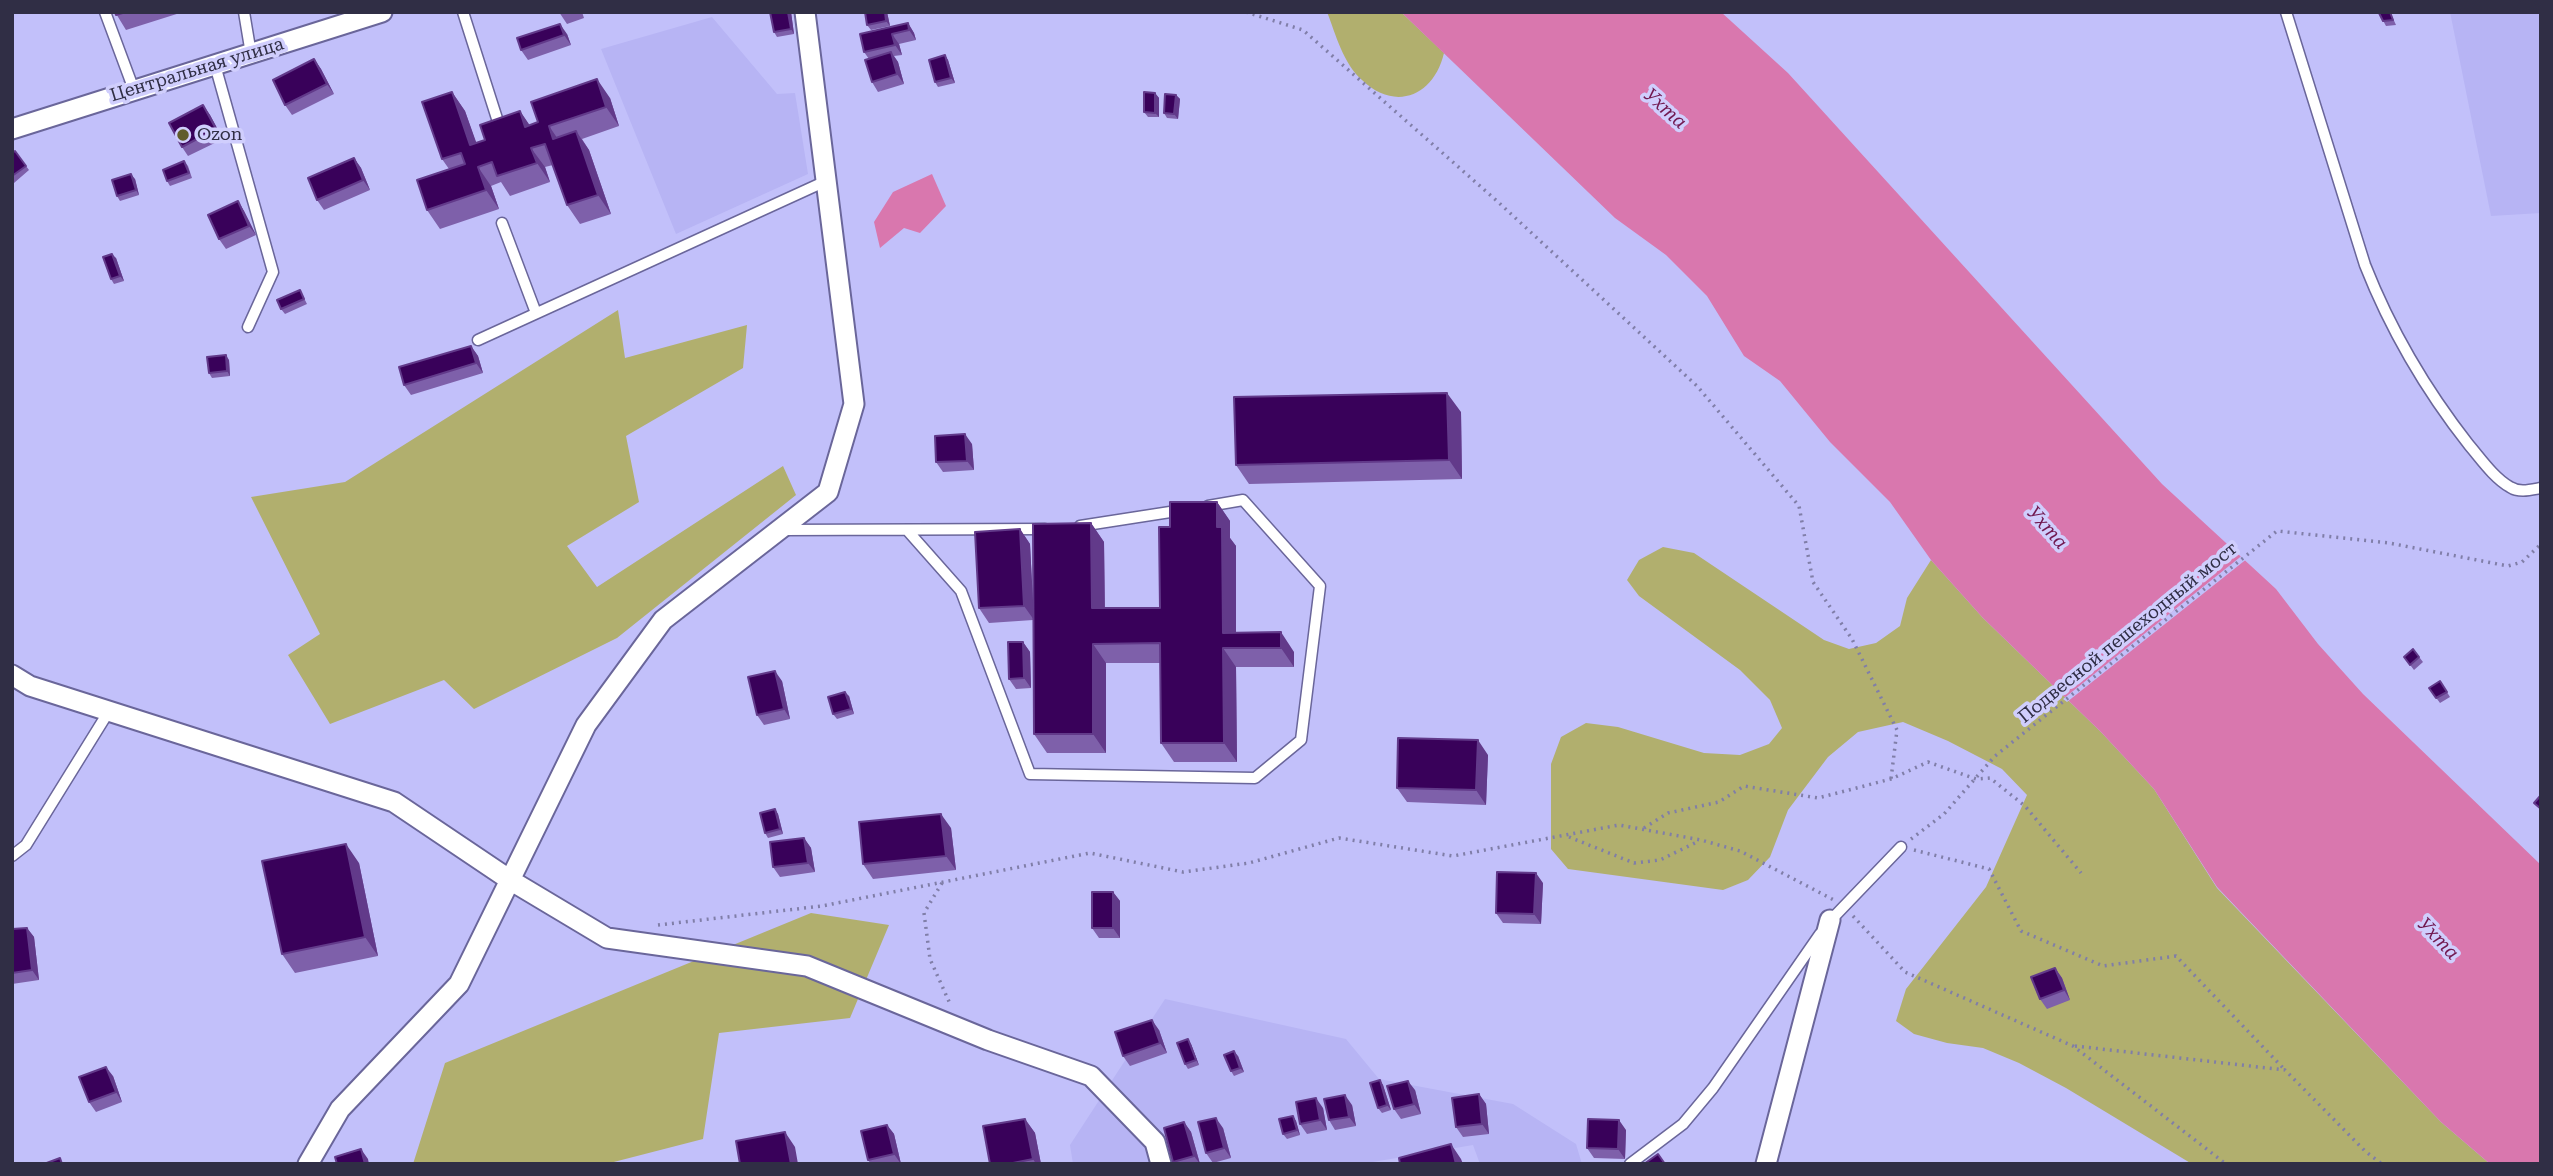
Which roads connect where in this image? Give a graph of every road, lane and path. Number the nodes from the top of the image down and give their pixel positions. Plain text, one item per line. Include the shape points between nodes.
1 (105, 12) edge
2 (244, 12) edge
3 (382, 12) edge
4 (463, 12) edge
5 (805, 12) edge
6 (1246, 12) edge
7 (2286, 12) edge
8 (251, 54) junction
9 (215, 65) junction
10 (134, 90) junction
11 (500, 128) edge
12 (12, 129) edge
13 (826, 181) junction
14 (502, 223) dead end
15 (536, 313) junction
16 (248, 327) dead end
17 (478, 340) dead end
18 (2541, 488) edge
19 (1074, 527) edge
20 (1060, 529) edge
21 (779, 530) junction
22 (907, 530) junction
23 (2541, 544) edge
24 (12, 675) edge
25 (109, 711) junction
26 (1891, 779) junction
27 (1976, 779) junction
28 (1643, 829) junction
29 (1566, 836) junction
30 (1701, 840) junction
31 (1900, 847) junction
32 (12, 856) edge
33 (2081, 873) dead end
34 (510, 880) junction
35 (942, 882) junction
36 (1843, 905) junction
37 (1830, 920) junction
38 (631, 941) junction
39 (951, 1007) dead end
40 (2073, 1046) junction
41 (2285, 1070) junction
42 (308, 1164) edge
43 (1161, 1164) edge
44 (1630, 1164) edge
45 (1766, 1164) edge
46 (2226, 1164) edge
47 (2382, 1164) edge

1 - 10 lane
2 - 8 lane
3 - 8 street, Центральная улица
4 - 11 lane
5 - 13 street
6 - 26 path via 1303,30 1497,201 1697,386 1790,496 1798,506 1813,582 1852,639 1897,730
7 - 18 lane via 2365,265 2404,351 2431,397 2500,480 2519,491
8 - 9 street, Центральная улица
9 - 10 street, Центральная улица
9 - 16 lane via 273,272
10 - 12 street, Центральная улица
13 - 15 lane
13 - 21 street via 854,404 828,492
14 - 15 lane
15 - 17 lane
19 - 22 lane via 1243,500 1320,586 1301,740 1255,778 1030,774 961,591
20 - 22 lane
21 - 22 lane
21 - 34 street via 663,620 586,725
23 - 27 path, Подвесной пешеходный мост via 2522,562 2508,566 2389,543 2277,531 1995,756
24 - 25 street via 30,686
25 - 32 lane via 26,845
25 - 34 street via 394,802
26 - 27 path via 1928,762
26 - 28 path via 1818,798 1744,786 1719,802 1668,813
27 - 31 path, Подвесной пешеходный мост via 1944,814
27 - 33 path via 1990,778 2025,806
28 - 29 path via 1619,825
28 - 30 path
29 - 30 path via 1634,863 1660,860
29 - 35 path via 1452,856 1339,838 1249,863 1183,872 1090,853
30 - 36 path via 1740,851
31 - 36 lane
31 - 41 path via 1989,869 2021,931 2103,966 2176,956
34 - 38 street via 607,938
34 - 42 street via 459,984 340,1109
35 - 38 path via 822,906 653,926
35 - 39 path via 925,913 930,960
36 - 37 lane
36 - 40 path via 1905,972
37 - 44 lane via 1713,1088 1683,1124
37 - 45 street
38 - 43 street via 807,966 988,1040 1091,1076 1155,1142
40 - 41 path
40 - 46 path
41 - 47 path

